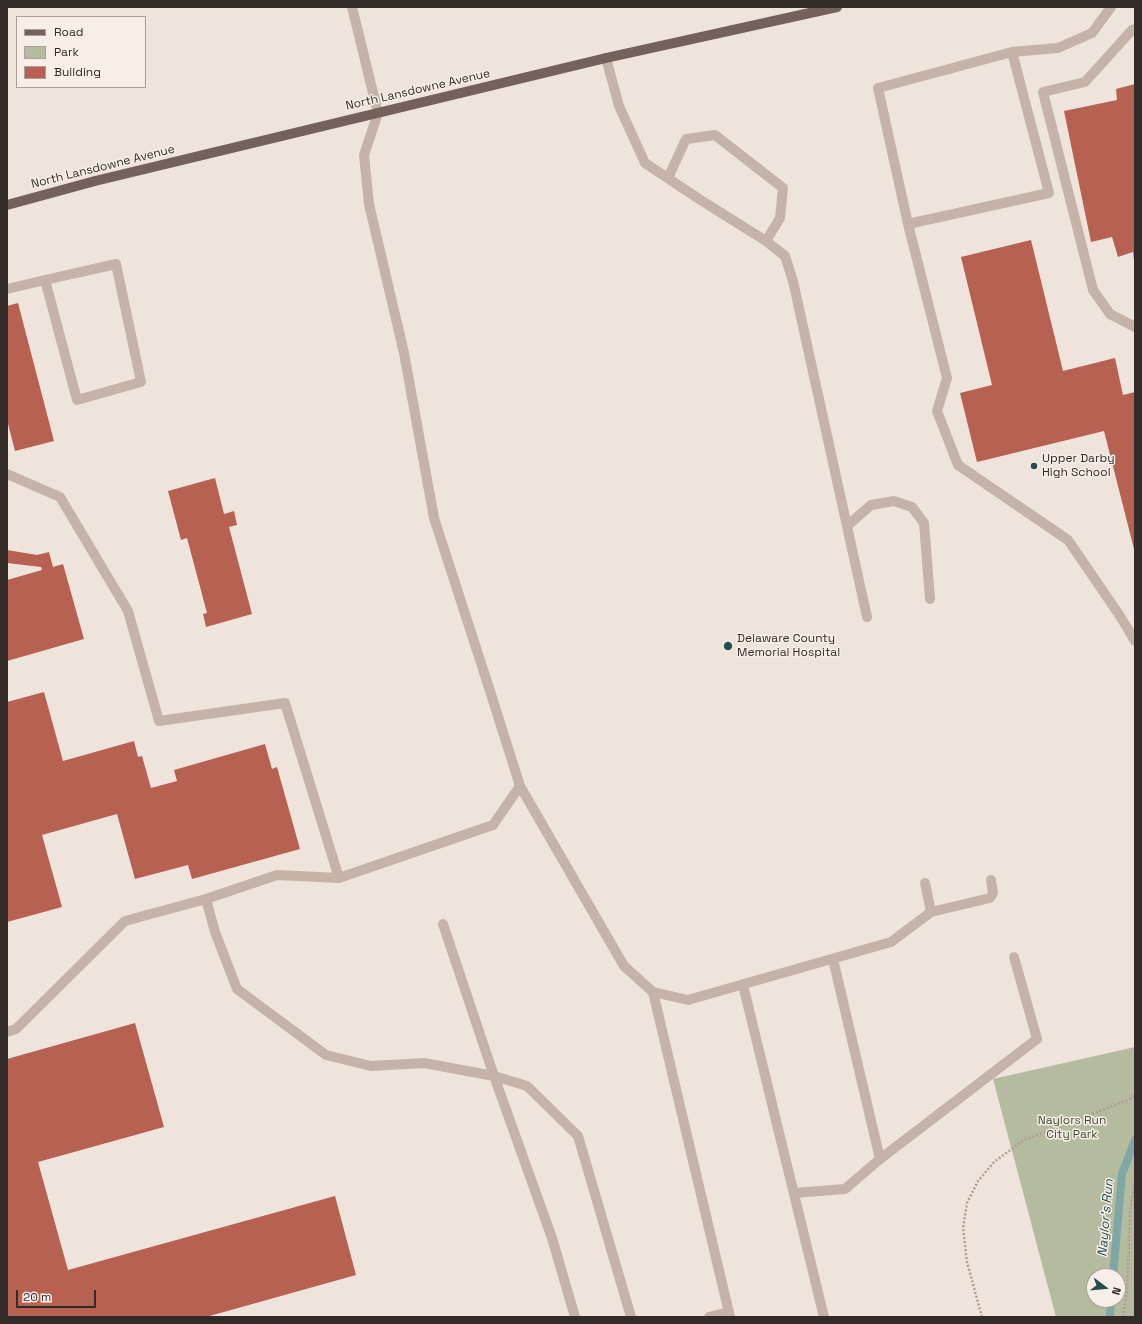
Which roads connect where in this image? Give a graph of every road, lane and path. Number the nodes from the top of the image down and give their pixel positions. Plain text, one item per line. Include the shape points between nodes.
1 (352, 7) edge
2 (837, 7) edge
3 (1111, 7) edge
4 (1135, 29) edge
5 (1012, 52) junction
6 (606, 58) junction
7 (378, 113) junction
8 (668, 178) junction
9 (7, 205) edge
10 (908, 224) junction
11 (766, 241) junction
12 (45, 280) junction
13 (7, 289) edge
14 (1135, 327) edge
15 (7, 474) edge
16 (847, 526) junction
17 (930, 599) dead end
18 (867, 617) dead end
19 (1135, 641) edge
20 (520, 786) junction
21 (339, 878) junction
22 (991, 880) dead end
23 (925, 883) dead end
24 (206, 899) junction
25 (930, 912) junction
26 (443, 924) dead end
27 (1014, 957) dead end
28 (832, 959) junction
29 (743, 985) junction
30 (653, 992) junction
31 (7, 1032) edge
32 (494, 1076) junction
33 (1135, 1095) edge
34 (880, 1159) junction
35 (1135, 1179) edge
36 (794, 1193) junction
37 (729, 1314) edge
38 (575, 1317) edge
39 (631, 1317) edge
40 (710, 1317) edge
41 (824, 1317) edge
42 (982, 1317) edge
43 (1123, 1317) edge

1 - 7 street
2 - 6 main road, North Lansdowne Avenue
3 - 5 street via 1092,33 1058,48
4 - 14 street via 1085,82 1043,92 1093,290 1110,314
5 - 10 street via 878,88
5 - 10 street via 1049,193
6 - 7 main road, North Lansdowne Avenue
6 - 8 street via 618,106 645,163
7 - 9 main road, North Lansdowne Avenue via 94,181
7 - 20 street via 364,155 369,204 404,353 434,518
8 - 11 street
8 - 11 street via 686,139 715,135 783,188 780,218
10 - 19 street via 947,378 937,412 958,465 1068,540
11 - 16 street via 785,256 793,281
12 - 12 street via 116,264 141,382 76,400
12 - 13 street
15 - 21 street via 60,497 128,611 159,721 285,703
16 - 17 street via 871,505 894,501 912,506 924,523
16 - 18 street
20 - 21 street via 493,825
20 - 30 street via 624,966
21 - 24 street via 277,876
22 - 25 street via 990,898
23 - 25 street
24 - 31 street via 126,921 16,1029
24 - 32 street via 215,932 237,989 326,1055 371,1066 424,1063
25 - 28 street via 891,942
26 - 32 street
27 - 34 street via 1037,1039
28 - 29 street
28 - 34 street
29 - 30 street via 688,1000
29 - 36 street
30 - 37 street
32 - 38 street via 552,1238
32 - 39 street via 527,1086 578,1136
33 - 42 path via 1128,1100 1024,1140 994,1162 978,1181 967,1203 963,1228 967,1262
34 - 36 street via 845,1189
35 - 43 path via 1130,1213 1128,1291
36 - 41 street
37 - 40 street

